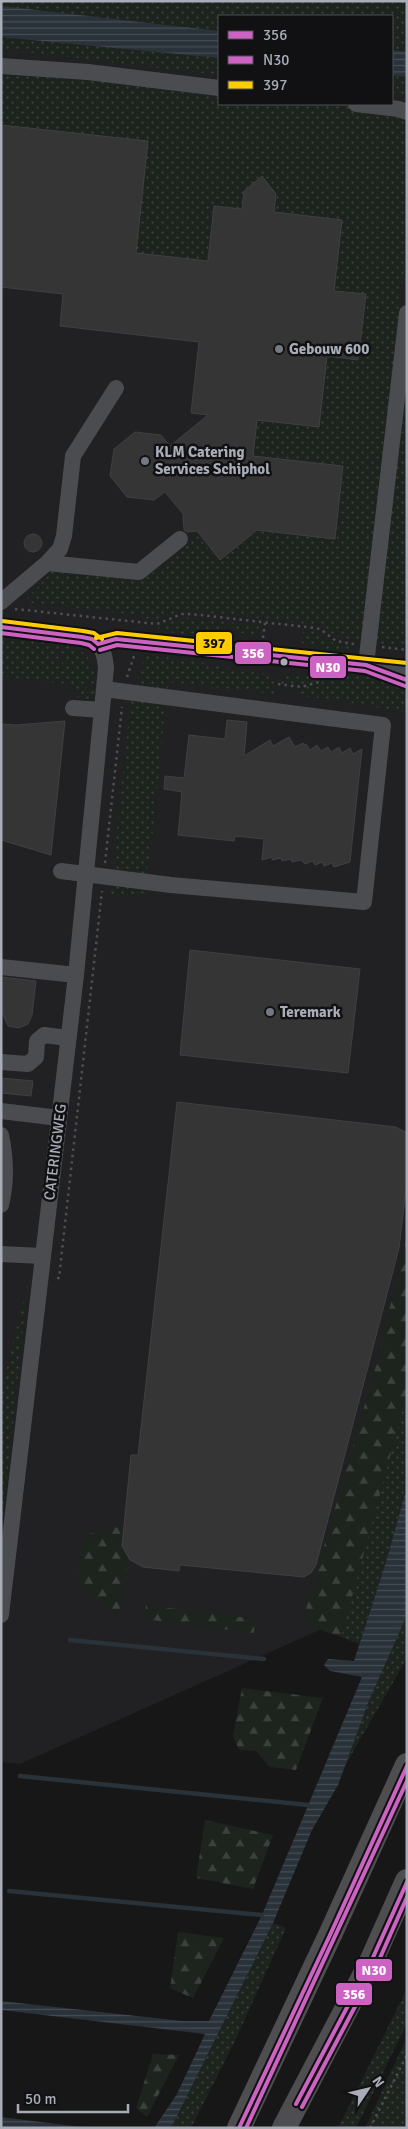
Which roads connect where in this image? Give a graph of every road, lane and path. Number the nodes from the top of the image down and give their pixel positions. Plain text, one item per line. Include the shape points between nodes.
1 (1, 66) edge
2 (218, 88) edge
3 (365, 105) edge
4 (407, 112) edge
5 (407, 313) edge
6 (116, 388) dead end
7 (180, 539) dead end
8 (47, 563) junction
9 (4, 605) edge
10 (265, 623) junction
11 (1, 628) edge
12 (263, 638) dead end
13 (98, 644) junction
14 (368, 645) junction
15 (407, 650) edge
16 (366, 665) junction
17 (324, 670) dead end
18 (407, 670) edge
19 (407, 680) edge
20 (278, 684) dead end
21 (104, 688) junction
22 (73, 708) dead end
23 (102, 710) junction
24 (61, 871) dead end
25 (87, 874) junction
26 (1, 966) edge
27 (76, 975) junction
28 (68, 1038) junction
29 (1, 1062) edge
30 (1, 1111) edge
31 (59, 1118) junction
32 (1, 1135) edge
33 (1, 1205) edge
34 (1, 1254) edge
35 (42, 1256) junction
36 (1, 1616) edge
37 (407, 1765) edge
38 (407, 1881) edge
39 (407, 2056) edge
40 (239, 2128) edge
41 (284, 2128) edge
42 (370, 2128) edge

1 - 2 street via 88,72
3 - 4 street
5 - 14 street
6 - 8 street via 73,456 64,536 60,549
7 - 8 street via 139,572
8 - 9 street
9 - 10 path via 146,625 160,624 185,614
10 - 12 path
10 - 14 path via 315,628 339,642
11 - 13 street via 82,637
13 - 16 street via 116,639
13 - 21 street, CATERINGWEG via 105,659
14 - 15 path
14 - 16 street
16 - 18 street
16 - 19 street
17 - 20 path via 324,677 319,682 301,687
21 - 23 street, CATERINGWEG
21 - 25 street via 383,724 364,902
22 - 23 street
23 - 25 street, CATERINGWEG
24 - 25 street
25 - 27 street, CATERINGWEG
26 - 27 street
27 - 28 street, CATERINGWEG
28 - 29 street via 44,1035 37,1041 36,1057 28,1064
28 - 31 street, CATERINGWEG
30 - 31 street
31 - 35 street, CATERINGWEG
32 - 33 street via 6,1179
34 - 35 street
35 - 36 street, CATERINGWEG
37 - 40 highway
38 - 41 highway via 370,1964
39 - 42 path

